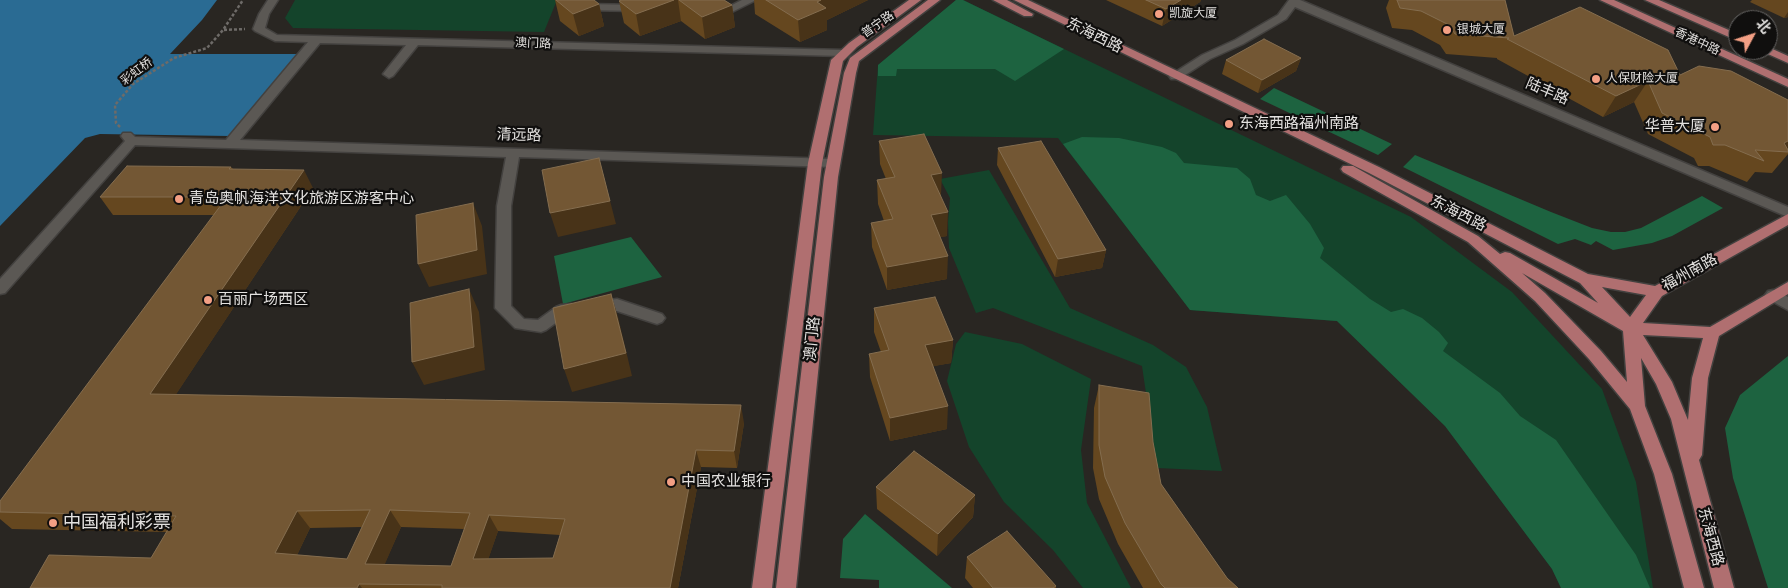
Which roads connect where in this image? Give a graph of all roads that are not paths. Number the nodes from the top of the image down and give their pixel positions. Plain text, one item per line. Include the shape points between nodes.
1 (273, 0) edge
2 (580, 0) edge
3 (751, 0) edge
4 (916, 0) edge
5 (936, 0) edge
6 (998, 0) edge
7 (1019, 0) edge
8 (1605, 0) edge
9 (1650, 0) edge
10 (1294, 1) edge
11 (652, 8) edge
12 (702, 9) edge
13 (1728, 34) edge
14 (318, 39) junction
15 (415, 41) junction
16 (843, 53) junction
17 (861, 54) junction
18 (1744, 63) junction
19 (389, 74) dead end
20 (1175, 76) junction
21 (1788, 82) edge
22 (1788, 91) edge
23 (229, 145) junction
24 (513, 152) junction
25 (815, 163) junction
26 (833, 163) junction
27 (1788, 212) edge
28 (1788, 219) edge
29 (1474, 240) junction
30 (1585, 279) junction
31 (1788, 286) edge
32 (0, 289) edge
33 (1656, 292) junction
34 (1773, 295) junction
35 (1788, 304) edge
36 (657, 318) dead end
37 (1631, 328) junction
38 (1712, 333) junction
39 (1637, 406) junction
40 (1692, 469) junction
41 (762, 588) edge
42 (786, 588) edge
43 (1694, 588) edge
44 (1724, 588) edge

1 - 14 street, 澳门路 via 259,29 275,38
2 - 11 street via 582,7
3 - 12 street via 732,9
4 - 16 main road, 普宁路
5 - 17 main road, 普宁路
6 - 29 main road, 东海西路 via 1363,177
7 - 20 main road, 东海西路
8 - 18 main road, 香港中路
9 - 13 main road, 香港中路
10 - 20 street via 1282,17
10 - 27 street, 陆丰路
14 - 15 street, 澳门路
14 - 23 street
15 - 16 street, 澳门路
15 - 19 street
16 - 17 main road, 澳门路
16 - 25 main road, 澳门路 via 837,60
17 - 26 main road, 澳门路 via 854,60 850,73
18 - 21 main road, 香港中路
18 - 22 main road
20 - 30 main road, 东海西路 via 1374,170
23 - 24 street, 清远路
23 - 32 street, 清远路 via 129,139
24 - 25 street, 清远路
24 - 36 street via 504,206 503,308 520,324 541,326 561,311 617,305
25 - 26 street, 清远路
25 - 41 main road, 澳门路
26 - 42 main road, 澳门路
28 - 33 main road, 福州南路
29 - 37 main road
29 - 39 main road, 东海西路 via 1503,263 1569,327
30 - 33 main road, 福州南路
30 - 37 main road, 东海西路
31 - 34 main road
33 - 37 main road
34 - 35 street
34 - 38 main road
37 - 38 main road
37 - 39 main road
37 - 40 main road, 东海西路 via 1664,382 1679,419
38 - 40 main road via 1698,392
39 - 43 main road, 东海西路 via 1663,474
40 - 44 main road, 东海西路

